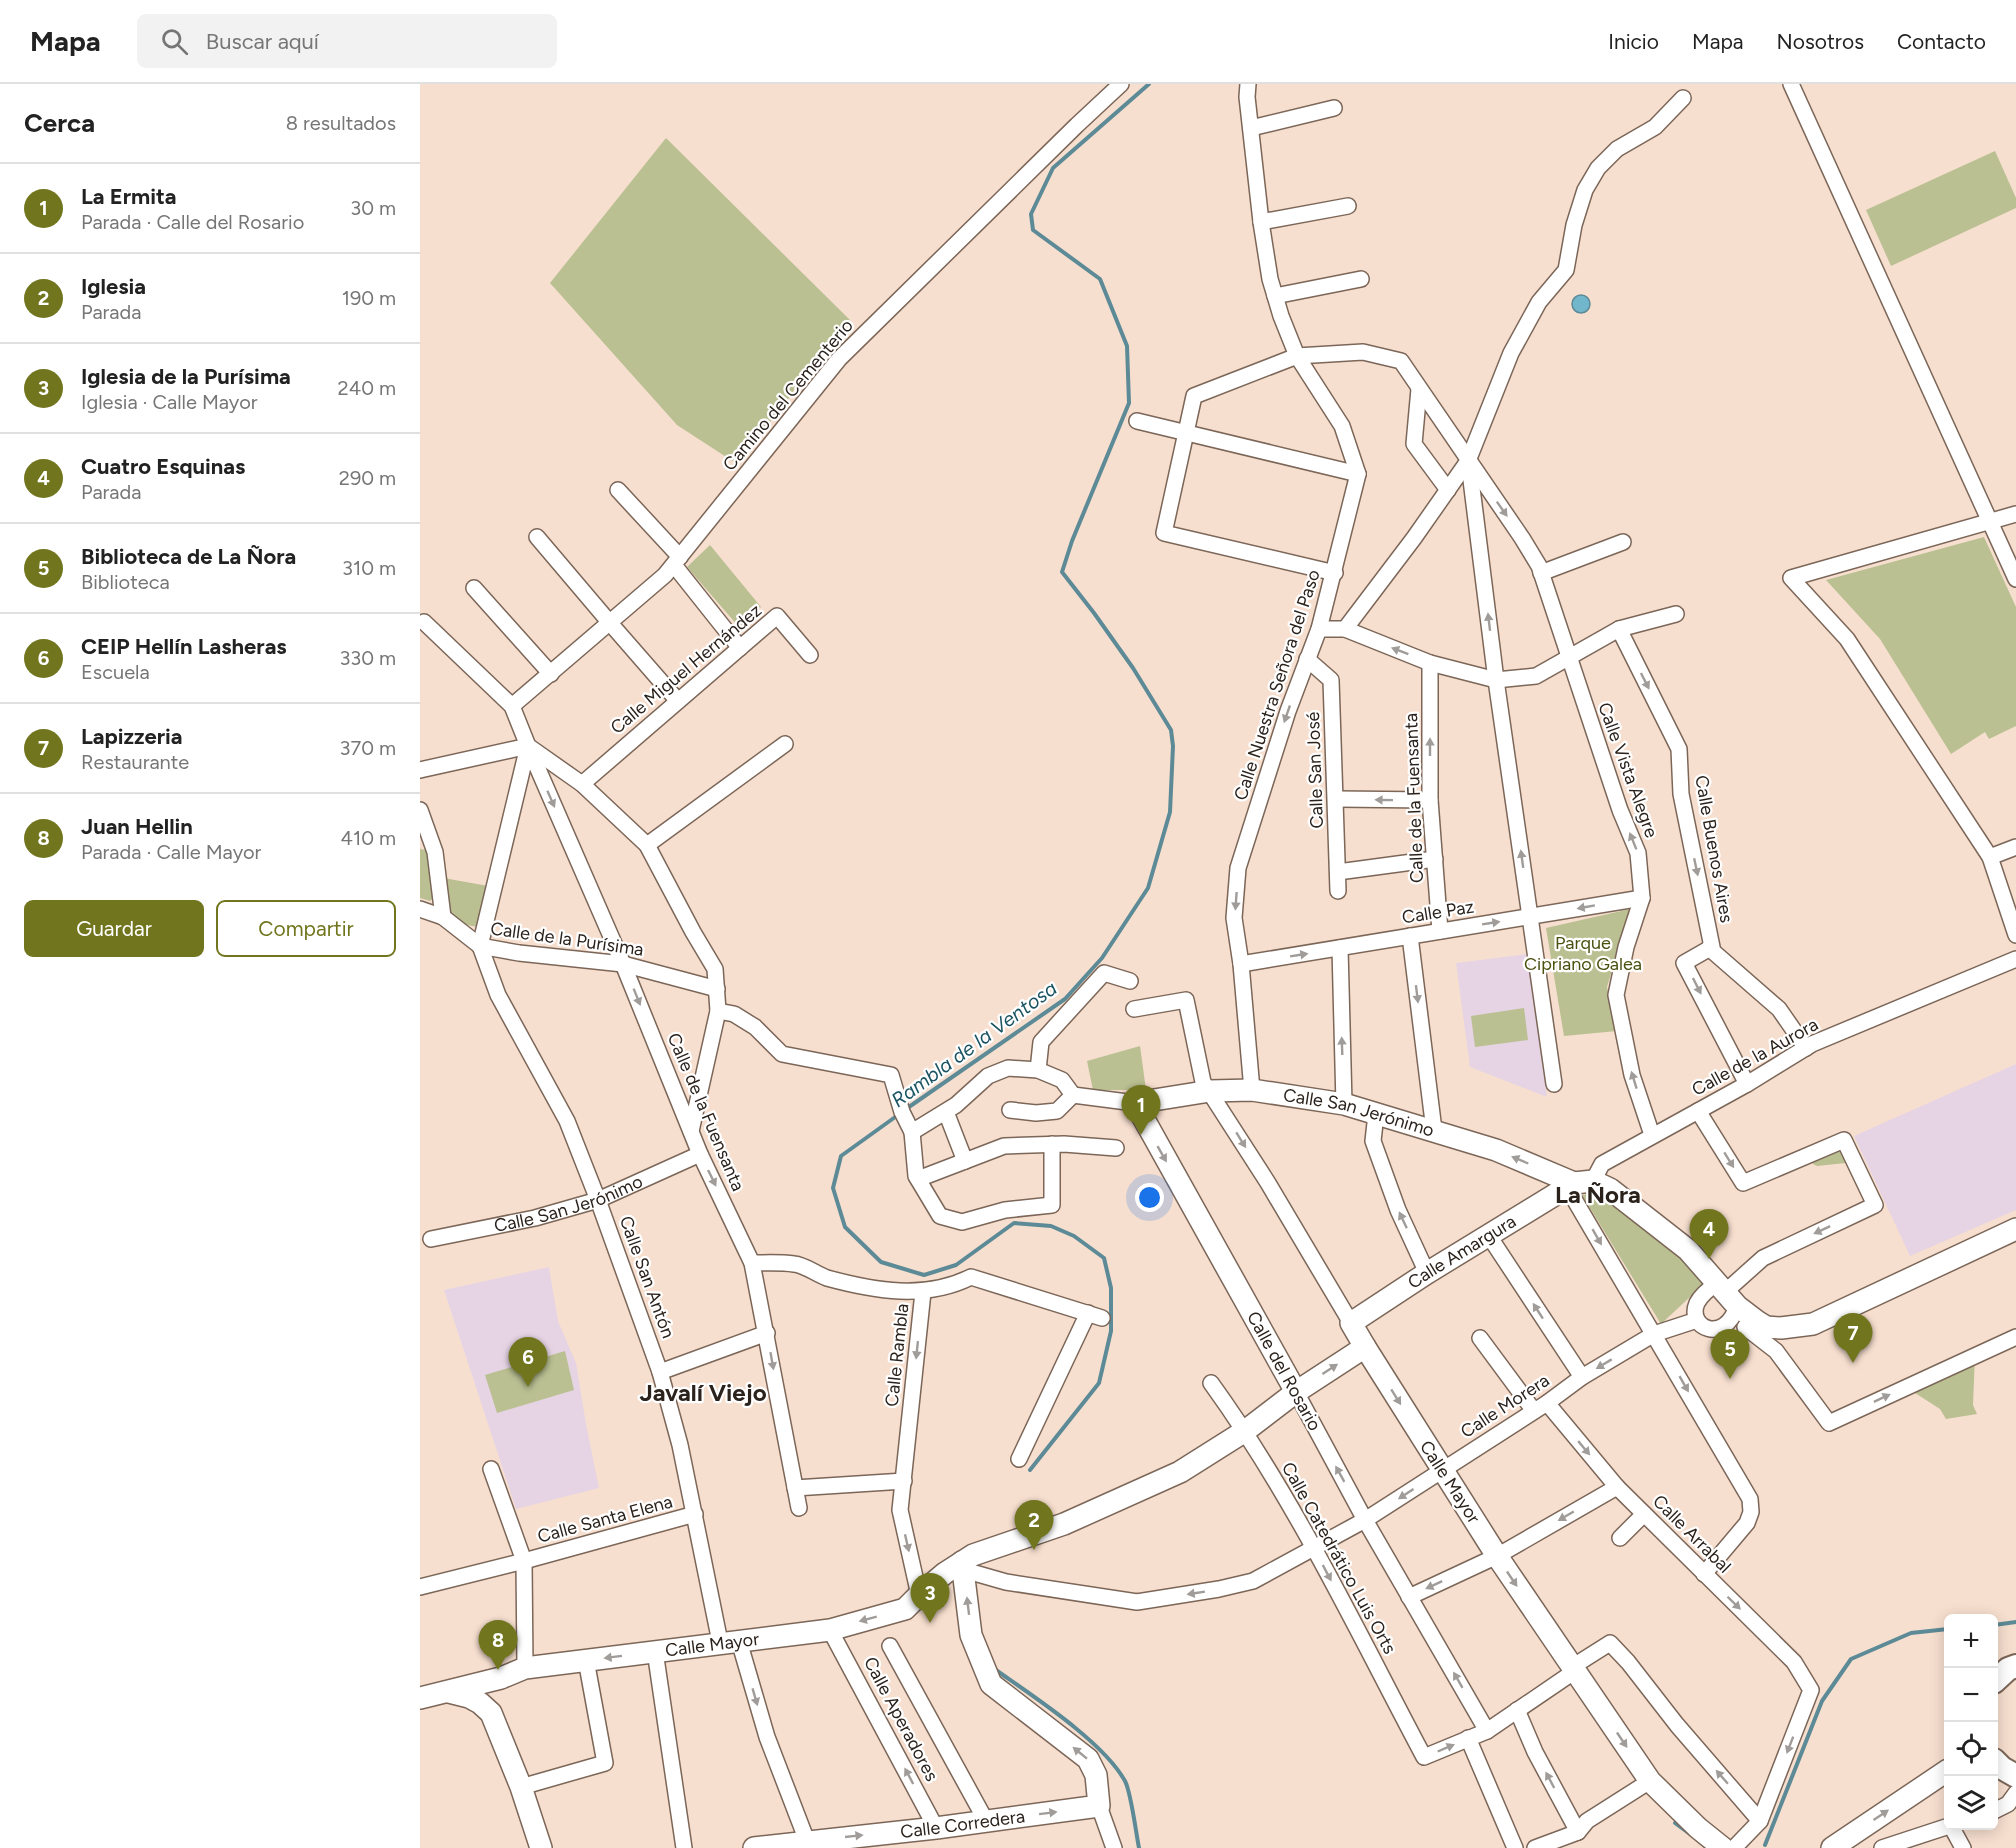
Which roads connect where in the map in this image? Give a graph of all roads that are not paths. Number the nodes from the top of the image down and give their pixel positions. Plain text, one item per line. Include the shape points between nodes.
1 (1121, 84) edge
2 (1248, 84) edge
3 (1791, 84) edge
4 (1683, 98) dead end
5 (1334, 108) dead end
6 (1251, 128) junction
7 (1348, 206) dead end
8 (1261, 222) junction
9 (1361, 279) dead end
10 (1275, 296) junction
11 (1297, 356) junction
12 (1419, 389) junction
13 (1137, 421) dead end
14 (1186, 434) junction
15 (1468, 461) junction
16 (1358, 474) junction
17 (618, 490) dead end
18 (1448, 490) junction
19 (2016, 514) edge
20 (1989, 521) junction
21 (537, 537) dead end
22 (1623, 542) dead end
23 (677, 561) junction
24 (1335, 573) junction
25 (1541, 573) junction
26 (2016, 579) edge
27 (474, 588) dead end
28 (1676, 614) dead end
29 (424, 621) dead end
30 (610, 624) junction
31 (1319, 629) junction
32 (1345, 629) junction
33 (1619, 629) junction
34 (740, 648) junction
35 (810, 655) dead end
36 (1568, 657) junction
37 (1307, 659) junction
38 (1430, 663) junction
39 (551, 674) junction
40 (1496, 681) junction
41 (678, 701) junction
42 (512, 706) junction
43 (785, 744) dead end
44 (528, 746) junction
45 (420, 770) edge
46 (582, 784) junction
47 (1337, 799) junction
48 (1430, 800) junction
49 (420, 810) edge
50 (647, 845) junction
51 (2016, 847) edge
52 (1990, 857) junction
53 (1434, 858) junction
54 (1338, 872) junction
55 (1338, 891) dead end
56 (1642, 898) junction
57 (420, 909) edge
58 (443, 917) junction
59 (1530, 917) junction
60 (1440, 931) junction
61 (2016, 935) edge
62 (1410, 936) junction
63 (480, 946) junction
64 (1711, 947) junction
65 (1340, 948) junction
66 (2016, 960) edge
67 (623, 964) junction
68 (1241, 964) junction
69 (1130, 981) dead end
70 (717, 989) junction
71 (1134, 1009) dead end
72 (718, 1011) junction
73 (1806, 1048) junction
74 (1038, 1070) junction
75 (1554, 1084) dead end
76 (1747, 1084) junction
77 (1252, 1090) junction
78 (1210, 1091) junction
79 (1073, 1095) junction
80 (1135, 1103) junction
81 (1344, 1104) junction
82 (1010, 1110) dead end
83 (1698, 1111) junction
84 (946, 1112) junction
85 (1376, 1114) junction
86 (1434, 1130) junction
87 (691, 1131) junction
88 (912, 1132) junction
89 (1652, 1135) junction
90 (1052, 1144) junction
91 (1116, 1148) dead end
92 (700, 1154) junction
93 (965, 1161) junction
94 (918, 1179) junction
95 (1578, 1184) junction
96 (598, 1200) junction
97 (2016, 1229) edge
98 (1489, 1236) junction
99 (431, 1239) dead end
100 (752, 1263) junction
101 (1427, 1273) junction
102 (923, 1292) junction
103 (1726, 1293) junction
104 (1697, 1320) junction
105 (1351, 1323) junction
106 (1752, 1325) junction
107 (1723, 1327) junction
108 (1781, 1328) junction
109 (767, 1333) junction
110 (1654, 1334) junction
111 (2016, 1337) edge
112 (1480, 1338) dead end
113 (1365, 1347) junction
114 (1776, 1351) junction
115 (660, 1372) junction
116 (1582, 1377) junction
117 (1211, 1383) dead end
118 (1296, 1392) junction
119 (1540, 1407) junction
120 (1245, 1431) junction
121 (1019, 1459) dead end
122 (491, 1469) dead end
123 (1442, 1470) junction
124 (904, 1481) junction
125 (1617, 1486) junction
126 (795, 1488) junction
127 (799, 1508) dead end
128 (695, 1514) junction
129 (1644, 1514) junction
130 (1365, 1520) junction
131 (1620, 1538) dead end
132 (1314, 1548) junction
133 (1497, 1556) junction
134 (524, 1562) junction
135 (963, 1566) junction
136 (1704, 1574) junction
137 (420, 1587) edge
138 (919, 1595) junction
139 (1409, 1597) junction
140 (831, 1630) junction
141 (730, 1642) junction
142 (890, 1646) dead end
143 (655, 1652) junction
144 (586, 1660) junction
145 (2016, 1666) edge
146 (525, 1668) junction
147 (1573, 1669) junction
148 (501, 1678) junction
149 (1998, 1678) edge
150 (449, 1692) junction
151 (420, 1698) edge
152 (1517, 1710) junction
153 (491, 1713) junction
154 (1487, 1731) junction
155 (1468, 1738) junction
156 (1998, 1764) edge
157 (1944, 1773) edge
158 (2016, 1776) edge
159 (1650, 1781) junction
160 (521, 1787) junction
161 (2016, 1793) edge
162 (1099, 1806) junction
163 (1998, 1809) edge
164 (986, 1821) junction
165 (1760, 1821) junction
166 (936, 1827) junction
167 (1944, 1828) edge
168 (1953, 1830) edge
169 (1578, 1832) junction
170 (807, 1842) junction
171 (541, 1848) edge
172 (684, 1848) edge
173 (754, 1848) edge
174 (1114, 1848) edge
175 (1515, 1848) edge
176 (1535, 1848) edge
177 (1723, 1848) edge
178 (1734, 1848) edge
179 (1832, 1848) edge
180 (1882, 1848) edge
181 (1964, 1848) edge

1 - 23 street, Camino del Cementerio via 840,359
2 - 6 street
3 - 20 street
4 - 15 street via 1655,127 1617,149 1598,168 1577,216 1566,270 1539,302 1511,353
5 - 6 street
6 - 8 street
7 - 8 street
8 - 10 street
9 - 10 street
10 - 11 street
11 - 12 street, Calle Vista Alegre via 1364,352 1401,361
11 - 14 street, Calle Vista Alegre via 1194,396
11 - 16 street via 1342,426
12 - 15 street, Calle Vista Alegre
12 - 18 street via 1414,444
13 - 14 street
14 - 16 street
14 - 24 street via 1164,533
15 - 18 street
15 -> 25 street, Calle Vista Alegre via 1522,538
40 -> 15 street
16 - 24 street, Calle Nuestra Señora del Paso
17 - 23 street
18 - 32 street
19 - 20 street
20 - 26 street
20 - 52 street via 1791,579 1847,639
21 - 30 street
22 - 25 street
23 - 30 street, Camino del Cementerio
23 - 34 street
24 - 31 street, Calle Nuestra Señora del Paso
25 - 36 street, Calle Vista Alegre
27 - 39 street
28 - 33 street
29 - 42 street
30 - 39 street, Camino del Cementerio
30 - 41 street
31 - 32 street
31 - 37 street, Calle Nuestra Señora del Paso
38 -> 32 street
33 - 36 street
33 -> 64 street, Calle Buenos Aires via 1679,749 1681,794
34 - 35 street, Calle Miguel Hernández via 777,616
34 - 41 street, Calle Miguel Hernández
36 - 40 street via 1536,676
56 -> 36 street, Calle Vista Alegre via 1638,853
37 - 47 street, Calle San José via 1332,681
37 -> 68 street, Calle Nuestra Señora del Paso via 1238,868 1234,918
38 - 40 street
48 -> 38 street, Calle de la Fuensanta
39 - 42 street, Camino del Cementerio
59 -> 40 street
41 - 46 street, Calle Miguel Hernández
42 - 44 street, Calle de la Fuensanta
43 - 50 street
44 - 45 street
44 - 46 street
44 - 63 street
44 -> 67 street, Calle de la Fuensanta
46 - 50 street
48 -> 47 street
47 - 54 street, Calle San José
48 - 53 street, Calle de la Fuensanta
49 - 58 street via 435,852
50 - 70 street via 715,969
51 - 52 street
52 - 61 street
53 - 54 street
53 - 60 street, Calle de la Fuensanta
54 - 55 street, Calle San José
56 -> 59 street, Calle Paz
89 -> 56 street via 1632,1075 1616,995
57 - 58 street, Calle de la Purísima
58 - 63 street, Calle de la Purísima
60 -> 59 street, Calle Paz
59 - 75 street
60 - 62 street, Calle Paz
62 - 65 street, Calle Paz
62 -> 86 street
63 - 67 street, Calle de la Purísima
63 - 96 street, Calle San Antón via 498,995 567,1121
64 - 73 street via 1779,1009
64 -> 76 street via 1684,963
68 -> 65 street, Calle Paz
81 -> 65 street
66 - 73 street, Calle de la Aurora
67 - 70 street, Calle de la Purísima
67 -> 87 street, Calle de la Fuensanta
68 - 77 street, Calle Nuestra Señora del Paso
69 - 74 street via 1104,973 1041,1042
70 - 72 street
71 - 78 street, Calle Mayor via 1186,1000 1203,1082
72 - 87 street
72 - 88 street via 734,1014 755,1027 782,1054 891,1075
73 - 76 street, Calle de la Aurora
74 - 79 street via 1062,1080
74 - 84 street via 1008,1068 988,1076
76 - 83 street, Calle de la Aurora
77 - 78 street, Calle San Jerónimo
77 - 81 street, Calle San Jerónimo
78 - 80 street, Calle San Jerónimo
78 -> 105 street, Calle Mayor
79 - 80 street
79 - 82 street via 1057,1111
80 -> 118 street, Calle del Rosario
81 - 85 street, Calle San Jerónimo
83 - 89 street, Calle de la Aurora
83 -> 103 street via 1743,1183 1844,1140 1875,1205 1763,1258
84 - 88 street
84 - 93 street
85 - 86 street, Calle San Jerónimo
101 -> 85 street via 1373,1141
95 -> 86 street, Calle San Jerónimo via 1496,1150
87 - 92 street, Calle de la Fuensanta
88 - 94 street
89 - 95 street, Calle de la Aurora via 1602,1164
90 - 91 street
90 - 93 street via 1004,1146
90 - 94 street via 1052,1205 1005,1210 962,1222 940,1216
92 - 96 street, Calle San Jerónimo
92 -> 100 street, Calle de la Fuensanta
93 - 94 street
95 - 98 street, Calle Amargura
95 - 103 street, Calle San Jerónimo via 1610,1189 1688,1250
95 -> 110 street
96 - 99 street, Calle San Jerónimo via 535,1218
96 - 115 street, Calle San Antón
97 - 108 street via 1813,1324
98 - 101 street, Calle Amargura
116 -> 98 street
100 - 102 street, Calle Rambla via 795,1264 825,1277 876,1289
100 - 109 street, Calle de la Fuensanta
101 - 105 street, Calle Amargura
102 - 121 street via 954,1286 970,1278 1095,1316
102 -> 124 street, Calle Rambla
103 - 104 street via 1697,1301
103 - 106 street, Calle San Jerónimo
103 - 107 street via 1731,1320
104 - 107 street via 1706,1328
104 - 110 street, Calle Morera
105 - 113 street, Calle Mayor
106 - 107 street
106 - 108 street
106 - 114 street
108 - 114 street
109 - 115 street
109 -> 126 street, Calle de la Fuensanta
110 -> 116 street, Calle Morera
110 -> 136 street via 1750,1499 1747,1522
114 -> 111 street via 1829,1423
112 - 119 street, Calle Arrabal
118 -> 113 street, Calle Mayor
113 -> 123 street, Calle Mayor
115 - 128 street, Calle San Antón
116 - 119 street, Calle Morera
117 - 120 street, Calle Catedrático Luis Orts
118 - 120 street, Calle Mayor
130 -> 118 street, Calle del Rosario
119 - 123 street, Calle Morera
119 -> 125 street, Calle Arrabal
120 - 132 street, Calle Catedrático Luis Orts
120 - 135 street, Calle Mayor via 1180,1472 1064,1524 974,1555
122 - 134 street
123 -> 130 street, Calle Morera
123 - 133 street, Calle Mayor
124 - 126 street
124 -> 138 street, Calle Rambla via 900,1510
125 - 129 street, Calle Arrabal
125 -> 133 street
126 - 127 street, Calle de la Fuensanta
128 - 134 street, Calle Santa Elena
128 - 141 street, Calle San Antón
129 - 131 street
129 - 136 street, Calle Arrabal
130 - 132 street, Calle Morera
130 - 139 street, Calle del Rosario
132 -> 135 street, Calle Morera via 1253,1581 1137,1602 1006,1582
132 -> 155 street, Calle Catedrático Luis Orts via 1424,1757
133 -> 139 street
133 -> 147 street, Calle Mayor
134 - 137 street
134 - 146 street, Calle Santa Elena
135 - 138 street, Calle Mayor
162 -> 135 street via 1095,1775 1088,1759 992,1684 971,1635
136 -> 165 street, Calle Arrabal via 1794,1662 1811,1690
138 -> 140 street, Calle Mayor via 905,1609
154 -> 139 street, Calle del Rosario
140 - 141 street, Calle Mayor
166 -> 140 street, Calle Aperadores
141 - 143 street, Calle Mayor
141 -> 170 street, Calle San Antón
142 - 164 street
143 -> 144 street, Calle Mayor
143 - 172 street
144 - 146 street, Calle Mayor
144 - 160 street via 605,1763
145 - 149 main road
146 - 148 street, Calle Mayor
147 - 152 street
147 -> 159 street, Calle Mayor
165 -> 147 street via 1610,1643
148 - 150 street, Calle Mayor
148 - 153 street
150 - 151 street, Calle Mayor
150 - 153 street via 469,1697
152 - 154 street
169 -> 152 street
153 - 160 street
154 - 155 street
155 - 175 street
156 - 158 main road
179 -> 157 street
159 - 169 street via 1587,1821
159 - 177 street, Calle Mayor
160 - 171 street
161 - 163 street
164 -> 162 street, Calle Corredera
162 - 174 street
164 - 166 street, Calle Corredera
165 - 178 street
170 -> 166 street, Calle Corredera
167 - 180 street
168 - 181 street
169 - 176 street
170 - 173 street, Calle Corredera

